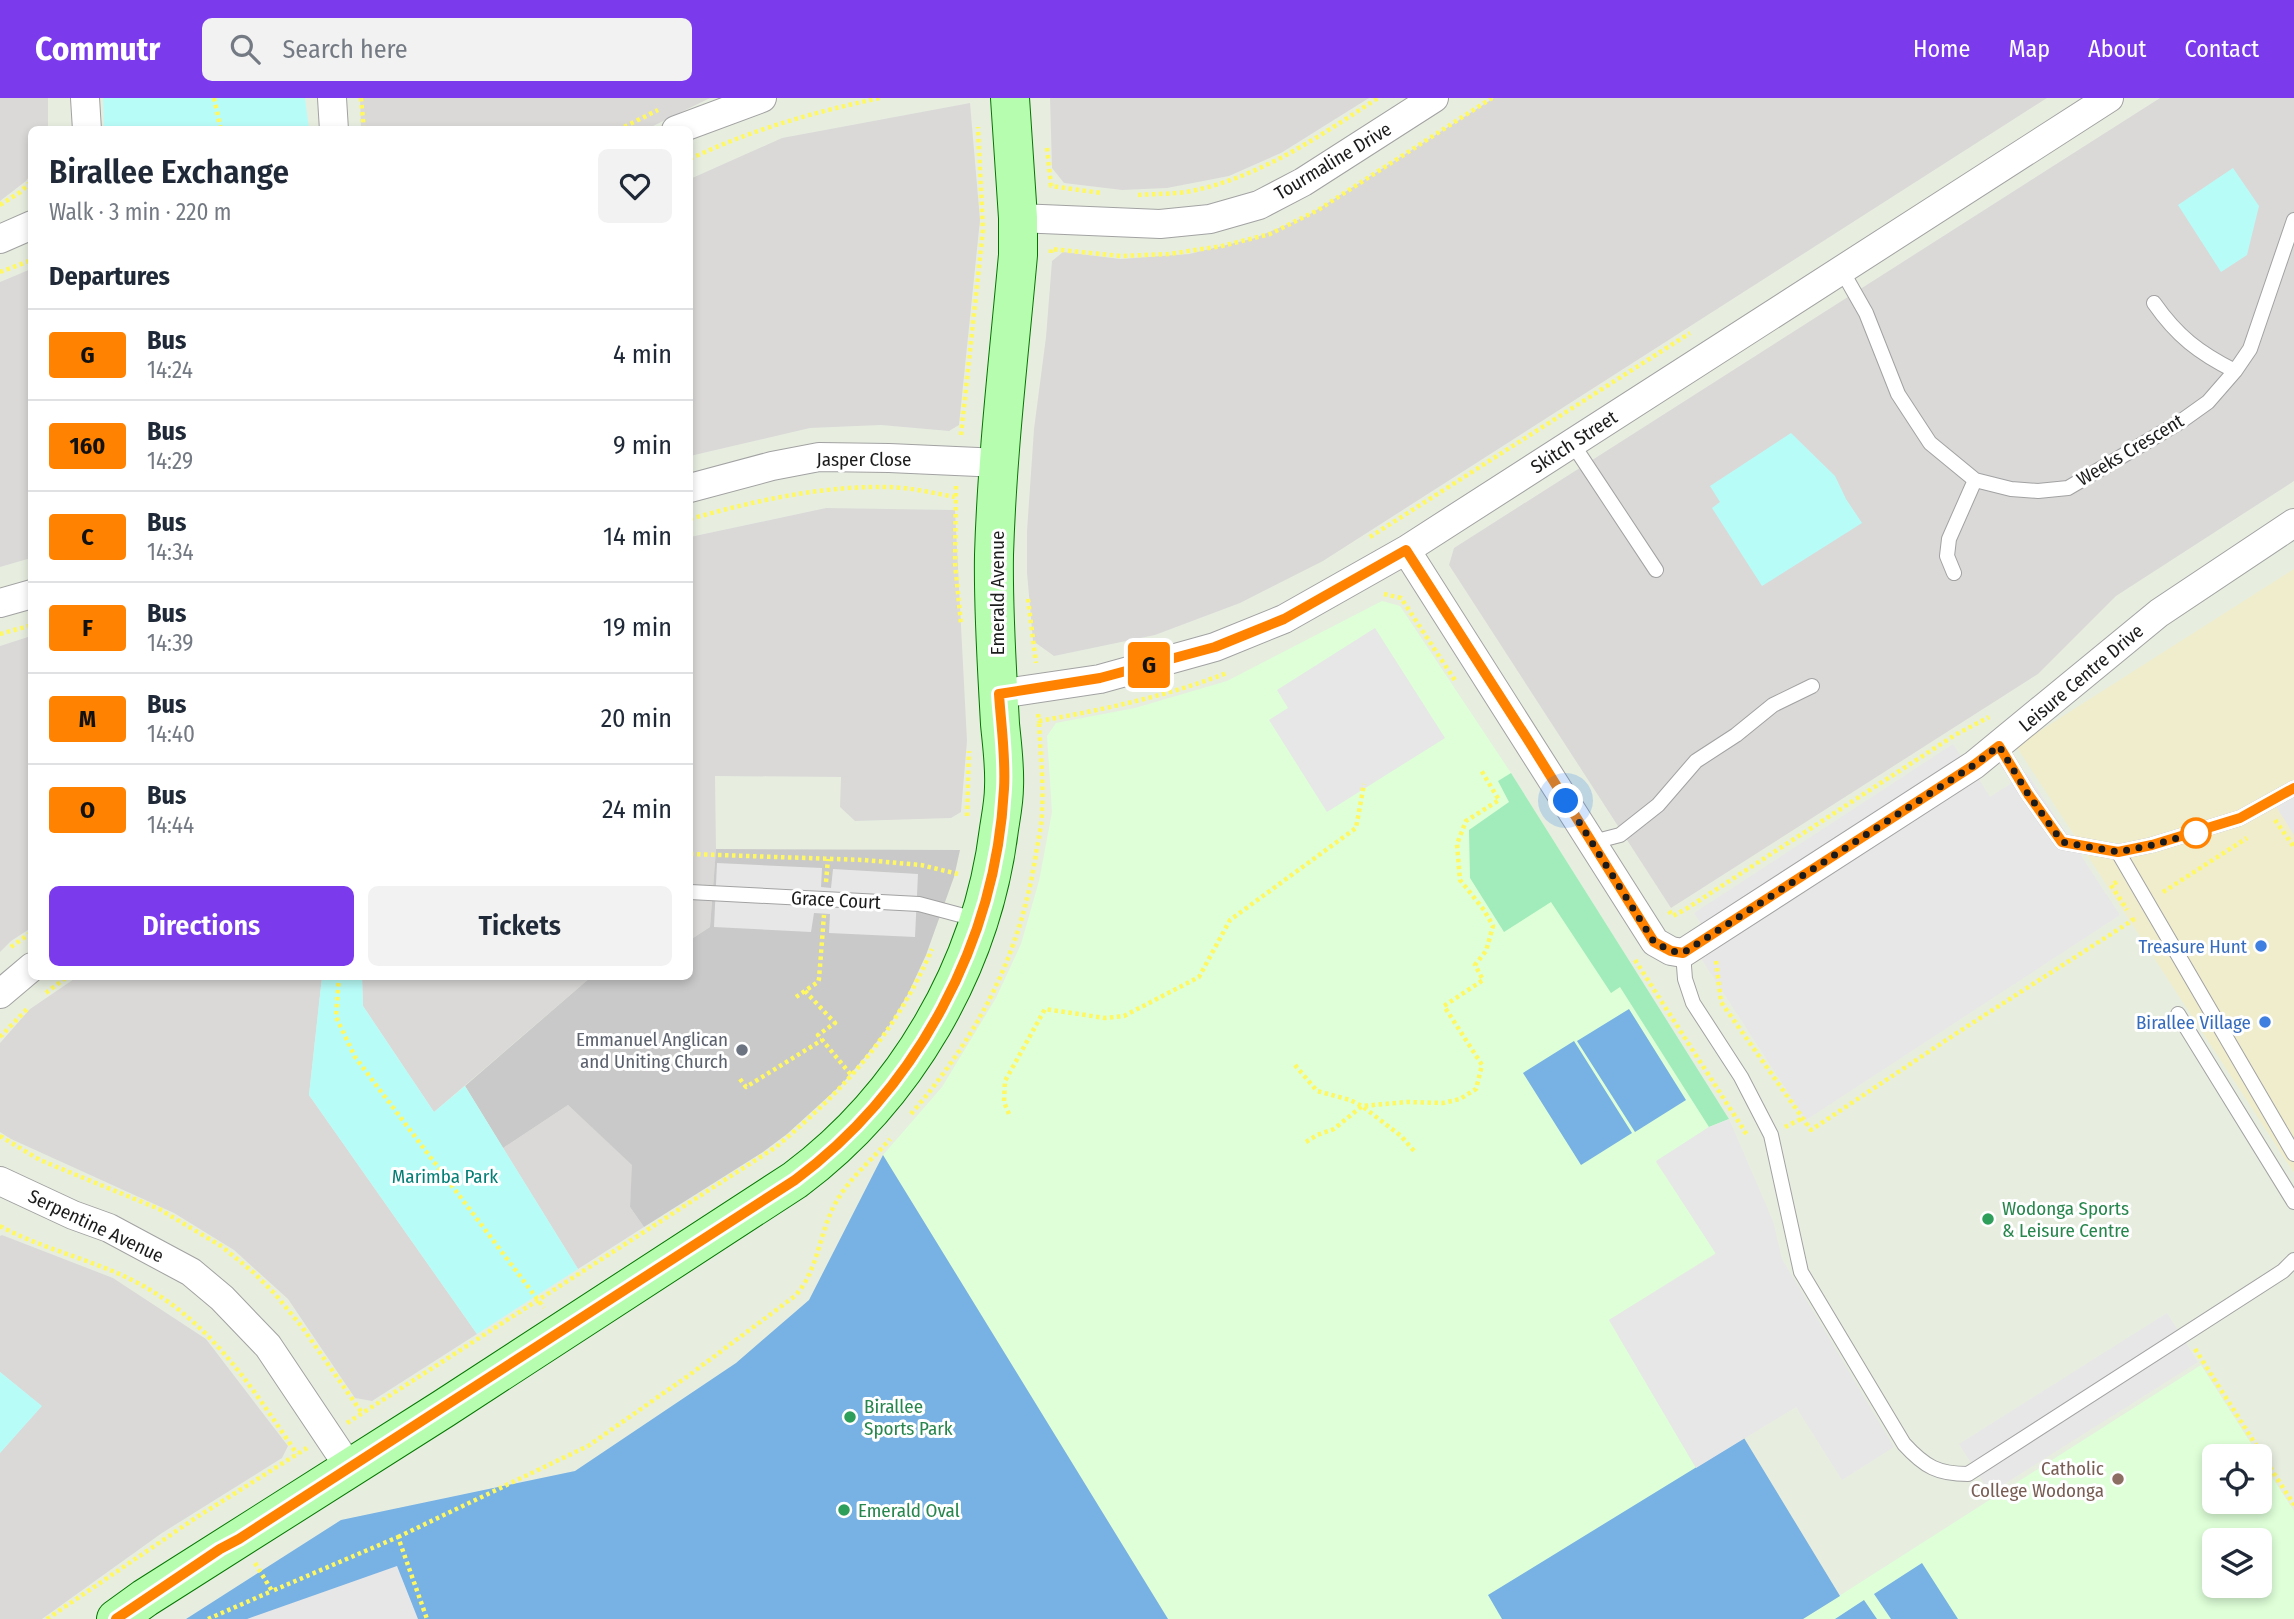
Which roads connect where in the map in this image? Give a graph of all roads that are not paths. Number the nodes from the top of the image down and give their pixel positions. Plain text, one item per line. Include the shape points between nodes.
1 (85, 98) edge
2 (332, 98) edge
3 (762, 98) edge
4 (1010, 98) edge
5 (1434, 98) edge
6 (2109, 98) edge
7 (670, 118) edge
8 (87, 126) edge
9 (334, 126) edge
10 (1018, 218) junction
11 (2294, 220) edge
12 (28, 227) edge
13 (0, 239) edge
14 (1841, 269) junction
15 (2154, 303) dead end
16 (2235, 371) junction
17 (1572, 443) junction
18 (1000, 463) junction
19 (1975, 480) junction
20 (693, 487) edge
21 (2294, 523) edge
22 (1406, 550) junction
23 (1656, 570) dead end
24 (1954, 573) dead end
25 (28, 595) edge
26 (0, 603) edge
27 (1812, 685) dead end
28 (999, 694) junction
29 (1999, 746) junction
30 (2294, 788) edge
31 (1593, 842) junction
32 (2118, 852) junction
33 (693, 892) edge
34 (963, 916) junction
35 (1694, 946) junction
36 (28, 970) edge
37 (0, 994) edge
38 (2178, 1014) dead end
39 (2294, 1154) edge
40 (0, 1181) edge
41 (2294, 1202) edge
42 (2294, 1260) edge
43 (349, 1467) junction
44 (116, 1619) edge

1 - 8 street
2 - 9 street
3 - 7 street
4 - 10 street, Emerald Avenue
5 - 10 street, Tourmaline Drive via 1259,205 1210,219 1160,224
6 - 14 street, Skitch Street
10 - 18 street, Emerald Avenue
11 - 16 lane, Weeks Crescent via 2250,349
12 - 13 street
14 - 17 street, Skitch Street
14 - 19 lane, Weeks Crescent via 1866,313 1911,417 1930,443
15 - 16 lane via 2168,324 2204,355
16 - 19 lane, Weeks Crescent via 2208,402 2180,422 2068,488 2011,489
17 - 22 street, Skitch Street
17 - 23 lane
18 - 20 street, Jasper Close via 819,457
18 - 28 street, Emerald Avenue via 994,556
19 - 24 lane via 1950,539 1947,556
21 - 29 street, Leisure Centre Drive via 2159,613
22 - 28 street, Skitch Street via 1284,619 1215,647 1100,678 1040,671
22 - 31 street
25 - 26 street
27 - 31 lane via 1773,705 1696,761 1658,805 1620,835
28 - 34 street, Emerald Avenue via 1004,788 997,851 989,890
29 - 32 lane via 2062,842
29 - 35 street, Leisure Centre Drive
30 - 32 lane via 2240,818
31 - 35 street via 1643,948 1671,951
32 - 39 lane
33 - 34 lane, Grace Court via 919,904
34 - 43 street, Emerald Avenue via 967,956 919,1047 886,1094 835,1149 795,1180
35 - 42 lane via 1685,979 1693,1003 1741,1077 1771,1135 1801,1272 1905,1444 1937,1471 1968,1474
36 - 37 street
38 - 41 lane
40 - 43 street, Serpentine Avenue via 108,1228 191,1272 268,1346
43 - 44 street, Emerald Avenue

